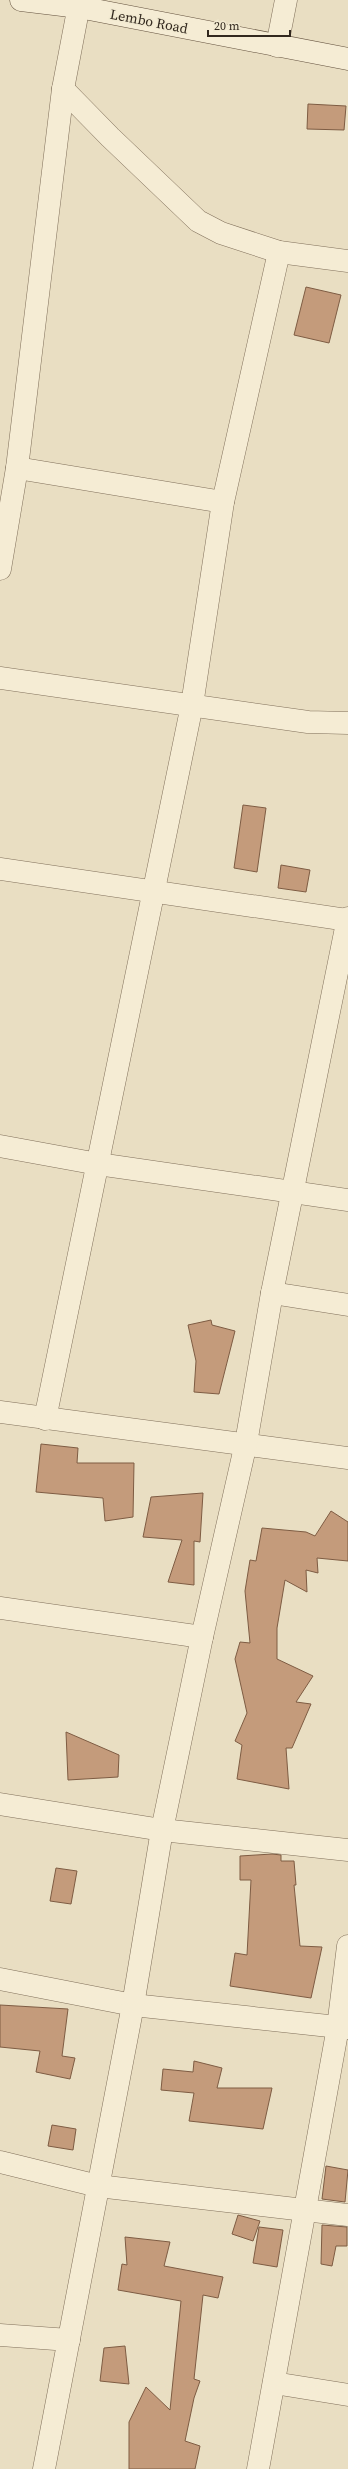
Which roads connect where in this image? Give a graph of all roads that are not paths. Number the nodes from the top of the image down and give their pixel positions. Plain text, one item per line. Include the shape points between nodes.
1 (21, 0) edge
2 (286, 0) edge
3 (80, 3) edge
4 (277, 46) junction
5 (348, 59) edge
6 (63, 89) junction
7 (278, 252) junction
8 (348, 261) edge
9 (17, 468) junction
10 (223, 502) junction
11 (1, 559) edge
12 (0, 678) edge
13 (192, 705) junction
14 (348, 723) edge
15 (0, 869) edge
16 (154, 890) junction
17 (348, 919) edge
18 (0, 1146) edge
19 (98, 1164) junction
20 (293, 1192) junction
21 (348, 1200) edge
22 (272, 1294) junction
23 (348, 1305) edge
24 (0, 1412) edge
25 (45, 1419) junction
26 (246, 1443) junction
27 (348, 1458) edge
28 (0, 1608) edge
29 (202, 1637) junction
30 (0, 1804) edge
31 (162, 1830) junction
32 (348, 1850) edge
33 (348, 1946) edge
34 (0, 1979) edge
35 (133, 2005) junction
36 (343, 2027) edge
37 (0, 2162) edge
38 (98, 2186) junction
39 (303, 2210) junction
40 (348, 2215) edge
41 (0, 2335) edge
42 (69, 2340) junction
43 (274, 2382) junction
44 (348, 2394) edge
45 (44, 2469) edge
46 (258, 2469) edge

1 - 3 street, Lembo Road
2 - 4 street
3 - 4 street, Lembo Road
3 - 6 street
4 - 5 street, Lembo Road
6 - 7 street via 198,221 220,233
6 - 9 street
7 - 8 street
7 - 10 street
9 - 10 street
9 - 11 street
10 - 13 street
12 - 13 street
13 - 14 street via 308,722
13 - 16 street
15 - 16 street
16 - 17 street
16 - 19 street
17 - 20 street
18 - 19 street
19 - 20 street
19 - 25 street
20 - 21 street
20 - 22 street
22 - 23 street
22 - 26 street
24 - 25 street
25 - 26 street
26 - 27 street
26 - 29 street
28 - 29 street
29 - 31 street
30 - 31 street
31 - 32 street
31 - 35 street
33 - 36 street
34 - 35 street
35 - 36 street
35 - 38 street
36 - 39 street
37 - 38 street
38 - 39 street
38 - 42 street
39 - 40 street
39 - 43 street
41 - 42 street
42 - 45 street
43 - 44 street
43 - 46 street

